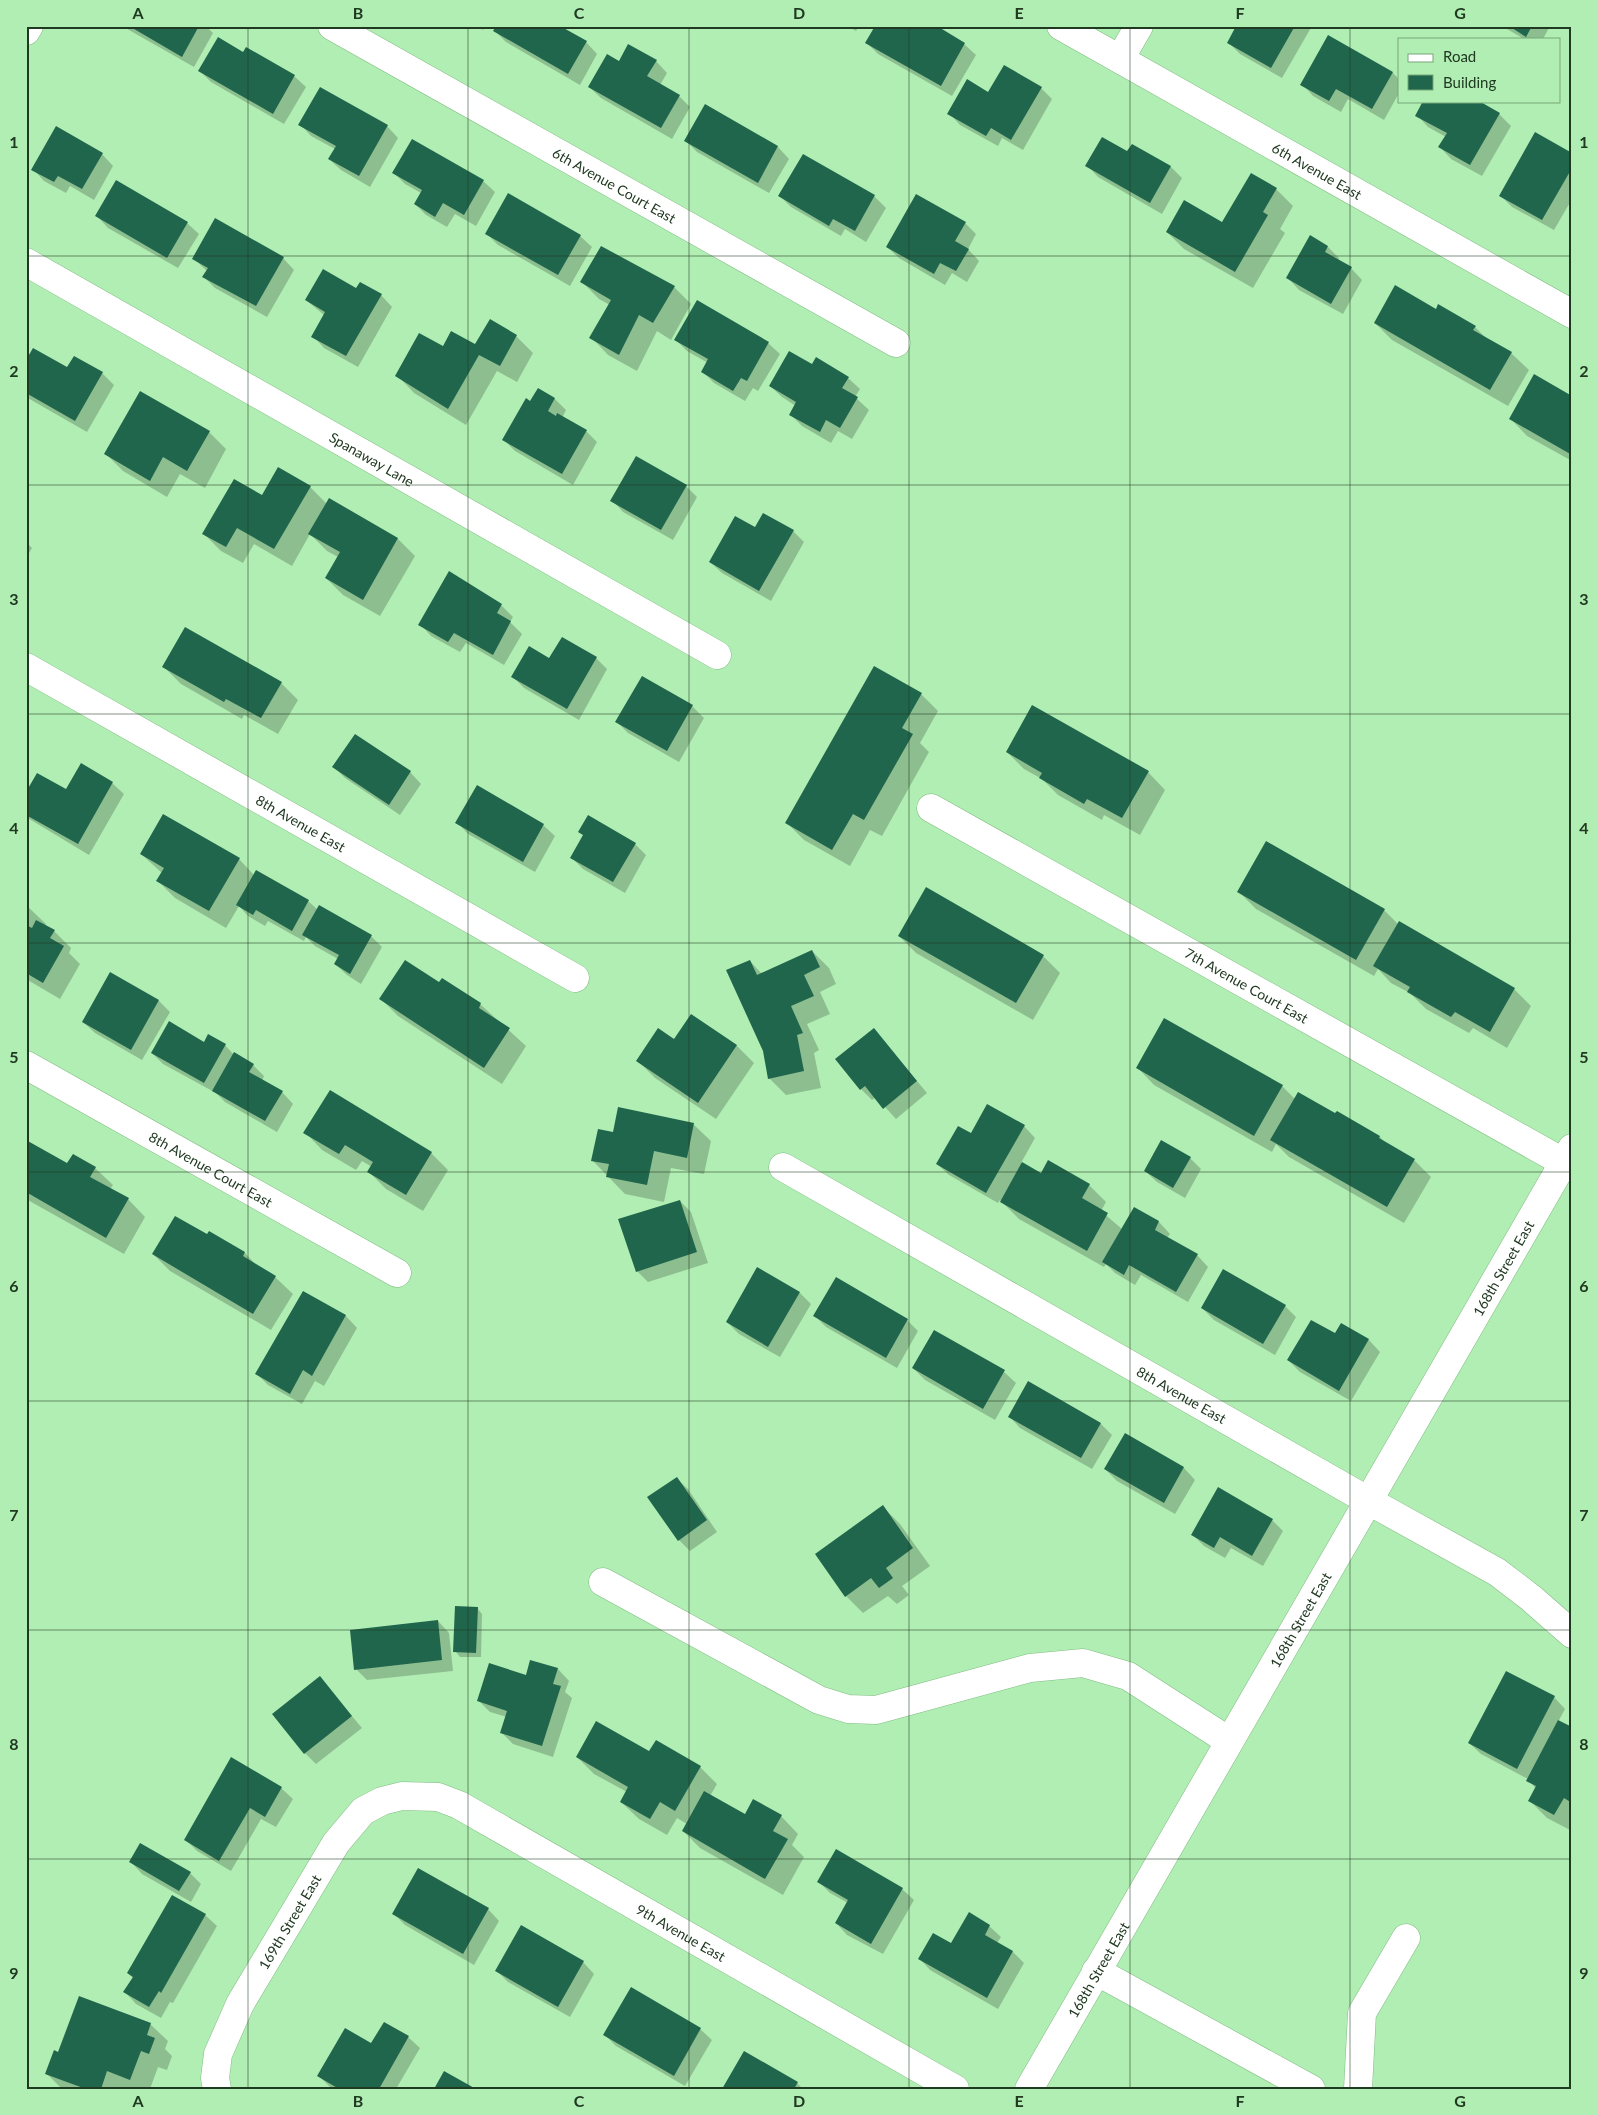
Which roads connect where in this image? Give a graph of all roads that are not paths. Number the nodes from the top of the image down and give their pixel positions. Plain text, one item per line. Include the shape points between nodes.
1 (29, 26) edge
2 (332, 26) edge
3 (1062, 26) edge
4 (1139, 26) edge
5 (26, 31) edge
6 (1120, 59) junction
7 (26, 262) edge
8 (1572, 314) edge
9 (896, 343) dead end
10 (717, 655) dead end
11 (26, 667) edge
12 (931, 808) dead end
13 (575, 978) dead end
14 (26, 1066) edge
15 (1568, 1155) edge
16 (783, 1167) dead end
17 (397, 1272) dead end
18 (1367, 1500) junction
19 (603, 1582) dead end
20 (1572, 1634) edge
21 (1228, 1741) junction
22 (402, 1796) joint
23 (1406, 1938) dead end
24 (1096, 1971) junction
25 (216, 2083) edge
26 (955, 2089) edge
27 (1028, 2089) edge
28 (1311, 2089) edge
29 (1358, 2089) edge

1 - 5 street
2 - 9 street, 6th Avenue Court East
3 - 6 street, 6th Avenue East
4 - 6 street
6 - 8 street, 6th Avenue East
7 - 10 street, Spanaway Lane
11 - 13 street, 8th Avenue East
12 - 15 street, 7th Avenue Court East
14 - 17 street, 8th Avenue Court East
15 - 18 street, 168th Street East
16 - 18 street, 8th Avenue East
18 - 20 street, 8th Avenue East via 1497,1572
18 - 21 street, 168th Street East
19 - 21 street via 818,1700 848,1710 876,1710 1030,1668 1083,1663 1128,1676
21 - 24 street, 168th Street East
22 - 25 street, 169th Street East via 382,1801 363,1812 336,1843 240,2004 218,2054
22 - 26 street, 9th Avenue East via 438,1797 459,1805
23 - 29 street via 1362,2013
24 - 27 street, 168th Street East
24 - 28 street

